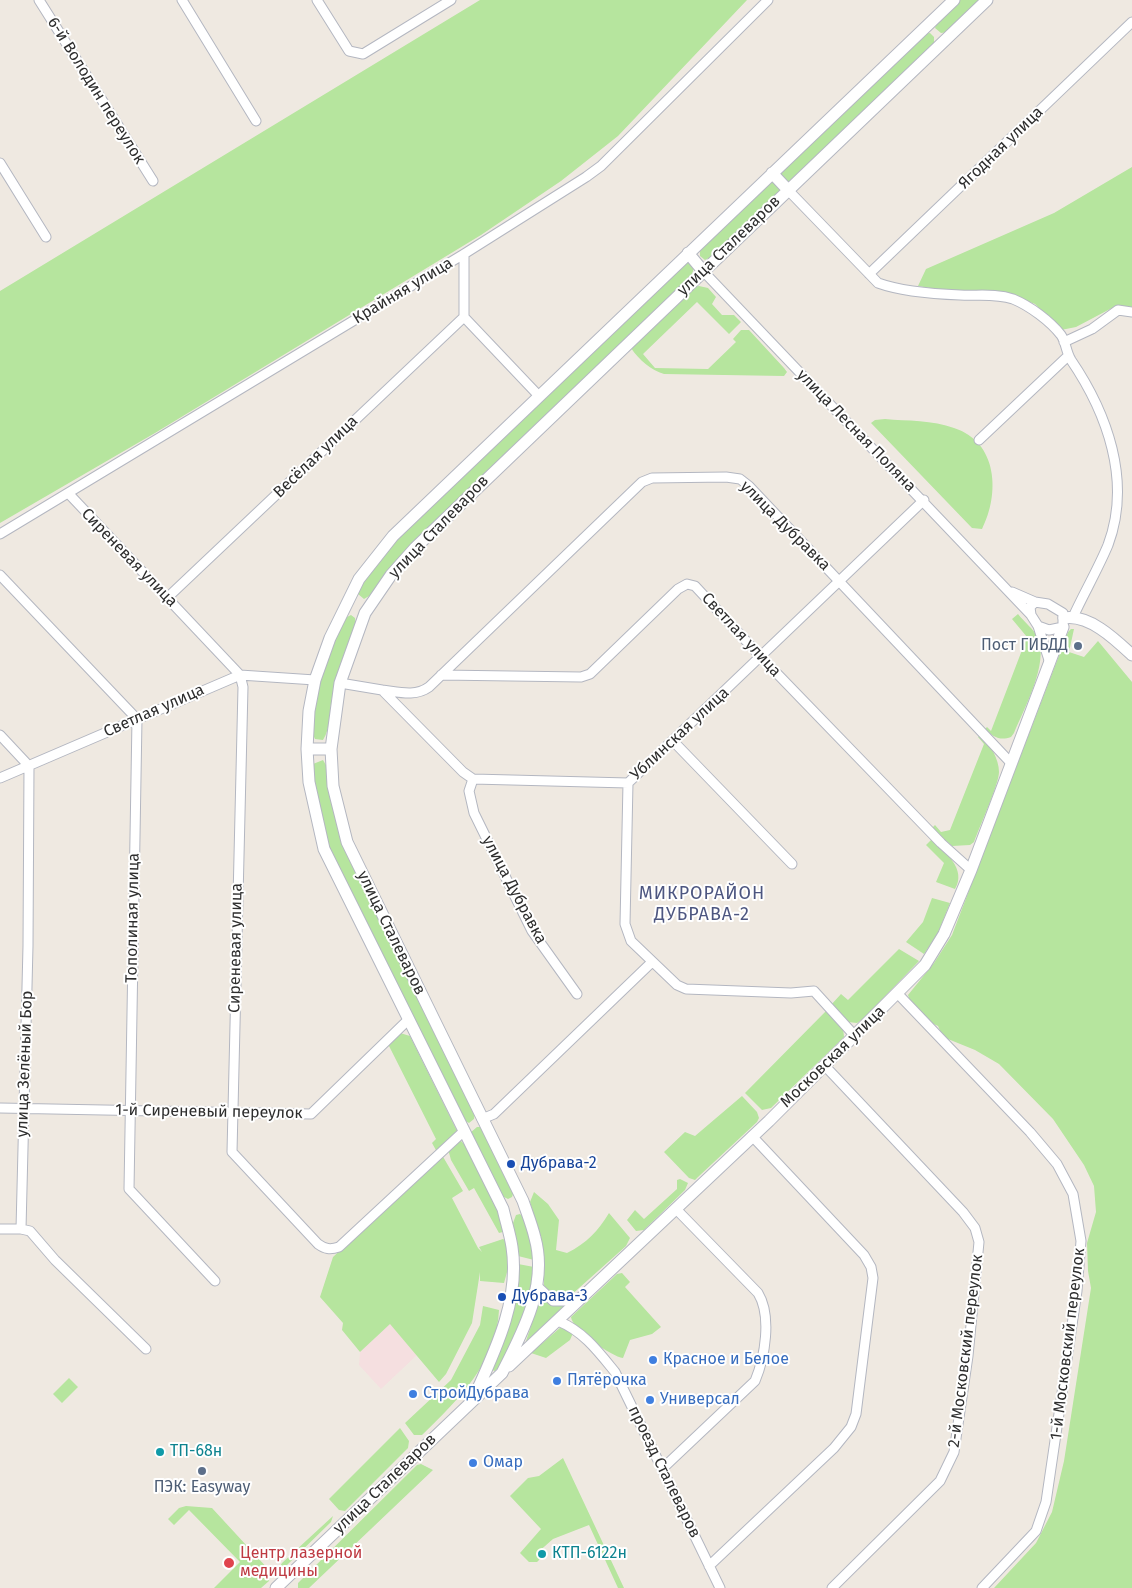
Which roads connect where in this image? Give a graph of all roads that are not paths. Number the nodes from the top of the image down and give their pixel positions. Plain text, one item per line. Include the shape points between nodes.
1 (39, 0) edge
2 (182, 0) edge
3 (317, 0) edge
4 (451, 0) edge
5 (768, 0) edge
6 (954, 0) edge
7 (987, 0) edge
8 (437, 4) edge
9 (1132, 22) edge
10 (256, 121) dead end
11 (0, 163) edge
12 (772, 173) junction
13 (153, 181) dead end
14 (788, 190) junction
15 (46, 237) dead end
16 (688, 253) junction
17 (464, 254) junction
18 (703, 271) junction
19 (869, 274) junction
20 (1132, 312) edge
21 (464, 316) junction
22 (1064, 342) junction
23 (1068, 356) junction
24 (539, 396) junction
25 (979, 440) dead end
26 (69, 494) junction
27 (924, 500) junction
28 (0, 534) edge
29 (0, 575) edge
30 (840, 580) junction
31 (1009, 591) junction
32 (168, 598) junction
33 (346, 602) junction
34 (1035, 602) junction
35 (365, 613) junction
36 (1030, 615) junction
37 (1067, 620) junction
38 (1038, 626) junction
39 (1132, 655) edge
40 (761, 657) junction
41 (1050, 663) junction
42 (240, 674) junction
43 (441, 675) junction
44 (315, 680) junction
45 (340, 683) junction
46 (382, 690) junction
47 (137, 719) junction
48 (0, 735) edge
49 (673, 741) junction
50 (307, 749) junction
51 (331, 750) junction
52 (1011, 764) junction
53 (29, 766) junction
54 (0, 778) edge
55 (473, 779) junction
56 (628, 783) junction
57 (792, 864) dead end
58 (971, 870) junction
59 (652, 962) junction
60 (577, 994) dead end
61 (898, 994) junction
62 (408, 1020) junction
63 (855, 1036) junction
64 (825, 1066) junction
65 (0, 1108) edge
66 (23, 1108) junction
67 (128, 1111) junction
68 (232, 1113) junction
69 (482, 1119) junction
70 (464, 1131) junction
71 (752, 1136) junction
72 (523, 1201) junction
73 (502, 1209) junction
74 (676, 1209) junction
75 (0, 1229) edge
76 (21, 1229) junction
77 (215, 1281) dead end
78 (537, 1286) junction
79 (578, 1301) junction
80 (558, 1321) junction
81 (146, 1349) dead end
82 (502, 1373) junction
83 (472, 1400) junction
84 (662, 1469) junction
85 (709, 1566) junction
86 (276, 1588) edge
87 (720, 1588) edge
88 (832, 1588) edge
89 (982, 1588) edge

1 - 13 street, 6-й Володин переулок
2 - 10 street
3 - 8 street via 349,51 363,54
4 - 8 street
5 - 17 street, Крайняя улица via 601,166
6 - 12 main road, улица Сталеваров
7 - 14 main road, улица Сталеваров
9 - 19 street, Ягодная улица
11 - 15 street
12 - 14 main road
12 - 16 main road, улица Сталеваров
14 - 18 main road, улица Сталеваров
14 - 19 street, Московская улица
16 - 18 main road
16 - 24 main road, улица Сталеваров
17 - 21 street
17 - 26 street, Крайняя улица
18 - 27 street, улица Лесная Поляна
18 - 35 main road, улица Сталеваров via 414,548
19 - 22 street, Московская улица via 878,283 891,288 1012,299 1041,316
20 - 22 street via 1118,310 1092,329
21 - 24 street
21 - 32 street, Весёлая улица
22 - 23 street, Московская улица
23 - 25 street
23 - 37 street, Московская улица via 1091,392 1111,435 1118,493 1108,544
24 - 33 main road, улица Сталеваров via 393,536 359,579
26 - 28 street, Крайняя улица
26 - 32 street, Сиреневая улица
27 - 30 street, Ублинская улица
27 - 31 street, улица Лесная Поляна
29 - 47 street
30 - 40 street, Ублинская улица
30 - 43 street, улица Дубравка via 740,479 652,478 642,482
30 - 52 street, улица Дубравка
31 - 34 street, улица Лесная Поляна
31 - 36 street, улица Лесная Поляна
32 - 42 street, Сиреневая улица
33 - 35 main road
33 - 44 main road, улица Сталеваров
34 - 36 street via 1030,607
34 - 37 street, улица Лесная Поляна via 1057,609
35 - 45 main road, улица Сталеваров
36 - 38 street, улица Лесная Поляна
37 - 38 street via 1049,630
37 - 39 main road via 1084,620
37 - 41 main road, Московская улица
38 - 41 street
40 - 43 street, Светлая улица via 695,586 686,584 590,674 581,677
40 - 49 street, Ублинская улица
40 - 58 street, Светлая улица
41 - 52 main road, Московская улица
42 - 44 street, Светлая улица
42 - 47 street, Светлая улица
42 - 68 street, Сиреневая улица via 243,687
43 - 46 street, улица Дубравка via 422,692
44 - 50 main road, улица Сталеваров
45 - 46 street
45 - 51 main road, улица Сталеваров
46 - 55 street
47 - 53 street, Светлая улица
47 - 67 street, Тополиная улица
48 - 53 street
49 - 56 street, Ублинская улица
49 - 57 street
50 - 51 main road
50 - 62 main road, улица Сталеваров via 309,782 324,849
51 - 69 main road, улица Сталеваров via 333,786 347,842
52 - 58 main road, Московская улица
53 - 54 street, Светлая улица
53 - 66 street, улица Зелёный Бор
55 - 56 street, Ублинская улица
55 - 60 street, улица Дубравка via 469,791 474,813 532,931
56 - 59 street via 625,924 631,941
58 - 61 main road, Московская улица via 944,934 925,965
59 - 63 street via 686,989 814,991
59 - 69 street via 494,1114
61 - 63 main road, Московская улица
61 - 89 street, 1-й Московский переулок via 1057,1164 1073,1194 1081,1241 1077,1291 1046,1502 1036,1531
62 - 68 street, 1-й Сиреневый переулок via 311,1114
62 - 70 main road, улица Сталеваров
63 - 64 main road, Московская улица
64 - 71 main road, Московская улица
64 - 88 street, 2-й Московский переулок via 963,1212 975,1228 979,1242 968,1356 949,1467 940,1481
65 - 66 street, 1-й Сиреневый переулок
66 - 67 street, 1-й Сиреневый переулок
66 - 76 street, улица Зелёный Бор
67 - 68 street, 1-й Сиреневый переулок
67 - 77 street, Тополиная улица via 129,1189
68 - 70 street, Сиреневая улица via 232,1152 325,1249 339,1247
69 - 70 main road
69 - 72 main road, улица Сталеваров
70 - 73 main road, улица Сталеваров
71 - 74 main road, Московская улица
71 - 85 street via 864,1255 871,1267 872,1292 856,1414 851,1427
72 - 73 main road
72 - 78 main road, улица Сталеваров via 536,1239
73 - 83 main road, улица Сталеваров via 512,1247 513,1283 504,1324
74 - 79 main road, Московская улица
74 - 84 street via 758,1293 765,1309 764,1338 755,1381
75 - 76 street
76 - 81 street via 30,1231 55,1260
78 - 79 street via 553,1301
78 - 82 main road, улица Сталеваров via 520,1337
79 - 80 main road, Московская улица
80 - 82 main road, Московская улица
80 - 84 street, проезд Сталеваров via 570,1326 594,1346 615,1372
82 - 83 main road, улица Сталеваров
83 - 86 main road, улица Сталеваров
84 - 85 street, проезд Сталеваров
85 - 87 street, проезд Сталеваров

